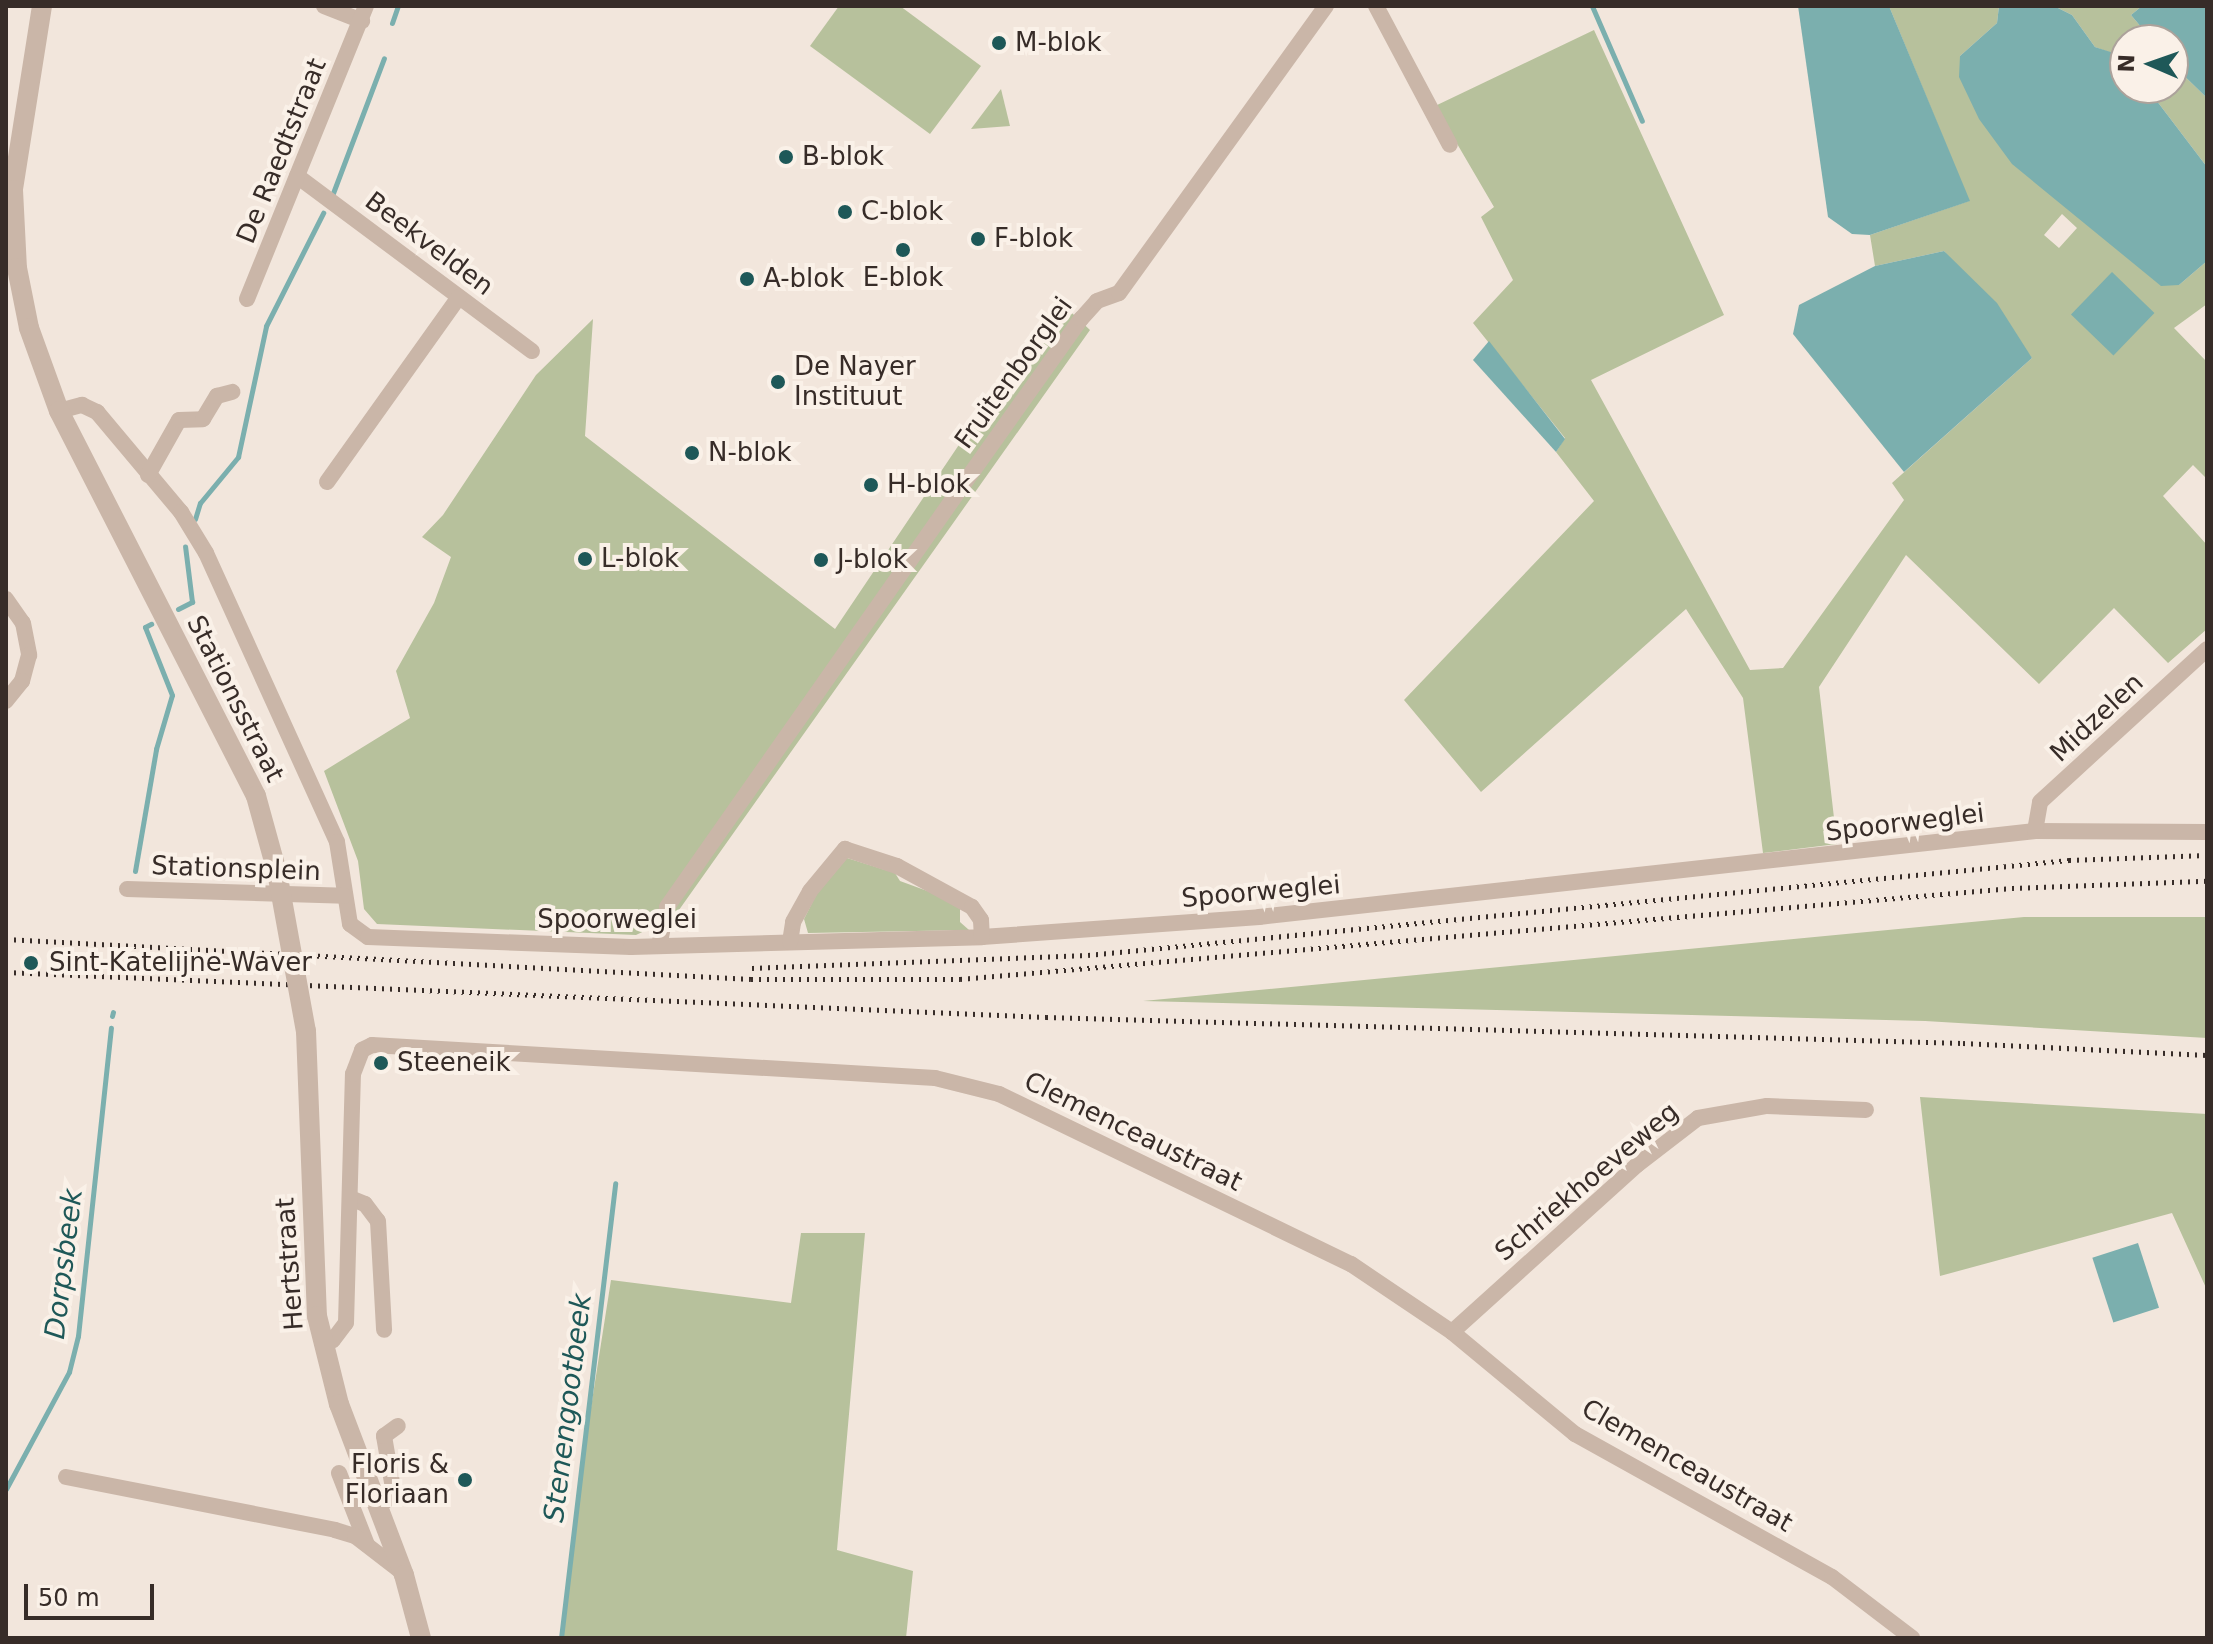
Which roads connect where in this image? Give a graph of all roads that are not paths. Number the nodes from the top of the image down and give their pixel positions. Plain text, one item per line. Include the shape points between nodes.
1 (42, 6) edge
2 (324, 6) edge
3 (1326, 6) edge
4 (1376, 6) edge
5 (364, 14) edge
6 (1450, 145) dead end
7 (297, 176) junction
8 (12, 270) edge
9 (459, 297) junction
10 (247, 299) dead end
11 (532, 351) dead end
12 (232, 392) dead end
13 (59, 411) junction
14 (148, 475) junction
15 (327, 482) dead end
16 (6, 599) edge
17 (2207, 649) edge
18 (6, 701) edge
19 (2035, 831) junction
20 (2207, 832) edge
21 (127, 889) dead end
22 (344, 896) junction
23 (982, 937) junction
24 (790, 942) junction
25 (659, 946) junction
26 (306, 1031) joint
27 (1866, 1110) dead end
28 (350, 1198) junction
29 (384, 1330) dead end
30 (1452, 1332) junction
31 (322, 1343) junction
32 (398, 1426) dead end
33 (339, 1473) dead end
34 (66, 1477) dead end
35 (378, 1507) junction
36 (367, 1545) junction
37 (404, 1575) junction
38 (421, 1638) edge
39 (1912, 1638) edge

1 - 8 street, Stationsstraat via 16,156
2 - 5 street
3 - 25 street, Fruitenborglei via 1119,293 1097,301 1081,319 968,477 667,907
4 - 6 street
5 - 7 street, De Raedtstraat
7 - 9 street, Beekvelden
7 - 10 street, De Raedtstraat
8 - 13 street, Stationsstraat via 37,358
9 - 11 street, Beekvelden
9 - 15 street
12 - 14 street via 217,396 203,419 179,420
13 - 14 street, Stationsstraat via 88,406
13 - 26 street, Stationsstraat, bridge via 256,796 277,872
14 - 22 street, Stationsstraat via 206,553 337,842
16 - 18 street via 23,623 29,655 22,681
17 - 19 street, Midzelen via 2040,802
19 - 20 street, Spoorweglei
19 - 23 street, Spoorweglei via 1259,917
21 - 22 street, Stationsplein
22 - 25 street, Spoorweglei via 350,924 383,940
23 - 24 street, Spoorweglei
23 - 24 street via 981,920 972,907 897,866 845,849 810,891 793,922
24 - 25 street, Spoorweglei
26 - 31 street, Hertstraat via 312,1271
27 - 30 street, Schriekhoeveweg via 1767,1106 1698,1118 1637,1165
28 - 29 street via 365,1204 378,1221
28 - 30 street, Clemenceaustraat via 353,1074 362,1050 372,1045 935,1078 999,1094 1351,1264
28 - 31 street, Clemenceaustraat via 346,1323 333,1340
30 - 39 street, Clemenceaustraat via 1575,1434 1832,1577
31 - 35 street, Hertstraat
32 - 35 street via 384,1436 394,1494
33 - 36 street
34 - 36 street via 335,1530
35 - 37 street, Hertstraat
36 - 37 street
37 - 38 street, Hertstraat

